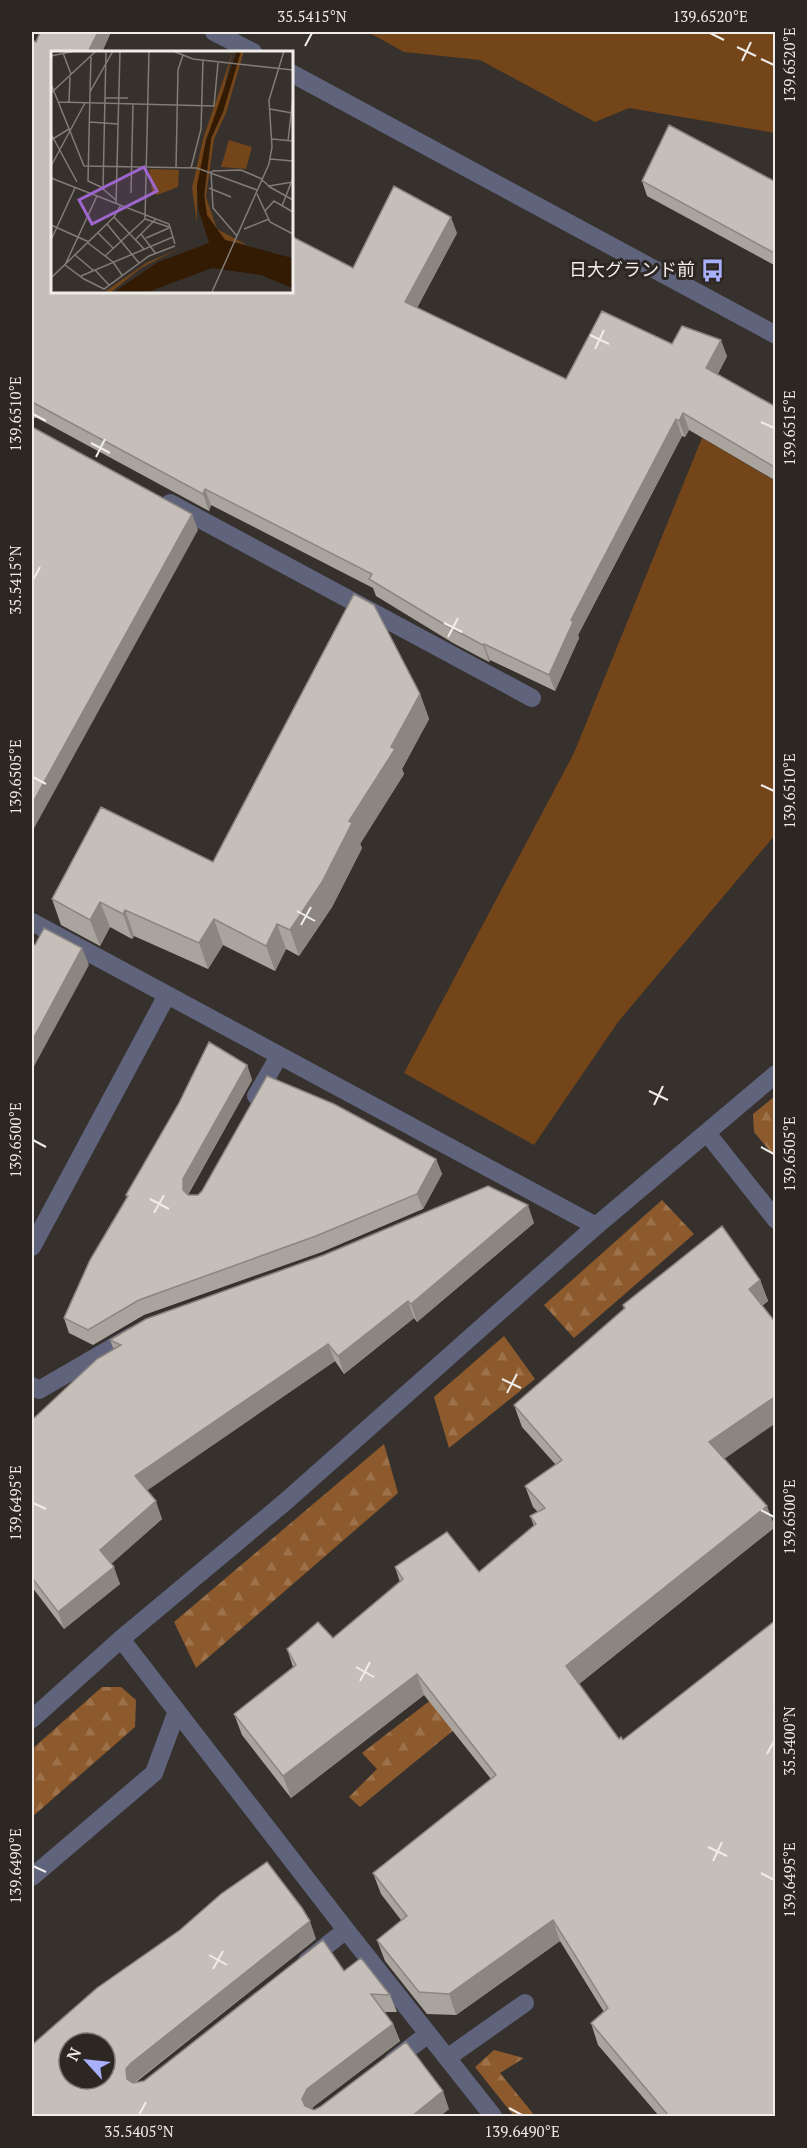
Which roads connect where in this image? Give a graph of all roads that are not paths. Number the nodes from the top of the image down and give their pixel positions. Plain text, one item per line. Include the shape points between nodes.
1 (214, 32) edge
2 (251, 51) edge
3 (292, 74) edge
4 (776, 335) edge
5 (156, 495) edge
6 (532, 698) dead end
7 (32, 921) edge
8 (167, 995) junction
9 (279, 1056) junction
10 (776, 1074) edge
11 (250, 1108) edge
12 (707, 1133) junction
13 (515, 1183) junction
14 (494, 1192) edge
15 (776, 1220) edge
16 (596, 1226) junction
17 (32, 1247) edge
18 (148, 1326) edge
19 (32, 1386) edge
20 (121, 1639) junction
21 (177, 1711) junction
22 (32, 1719) edge
23 (32, 1877) edge
24 (346, 1930) junction
25 (291, 1974) edge
26 (525, 2003) dead end
27 (428, 2034) junction
28 (447, 2058) junction
29 (383, 2068) edge
30 (494, 2116) edge

1 - 2 street
3 - 4 street
5 - 6 street
7 - 8 street
8 - 9 street
8 - 17 street
9 - 11 street
9 - 13 street
10 - 12 street
12 - 15 street
12 - 16 street
13 - 14 street
13 - 16 street
16 - 20 street via 285,1502
18 - 19 street via 39,1390
20 - 21 street
20 - 22 street
21 - 23 street via 154,1773
21 - 24 street
24 - 25 street
24 - 27 street
26 - 28 street
27 - 28 street
27 - 29 street
28 - 30 street

